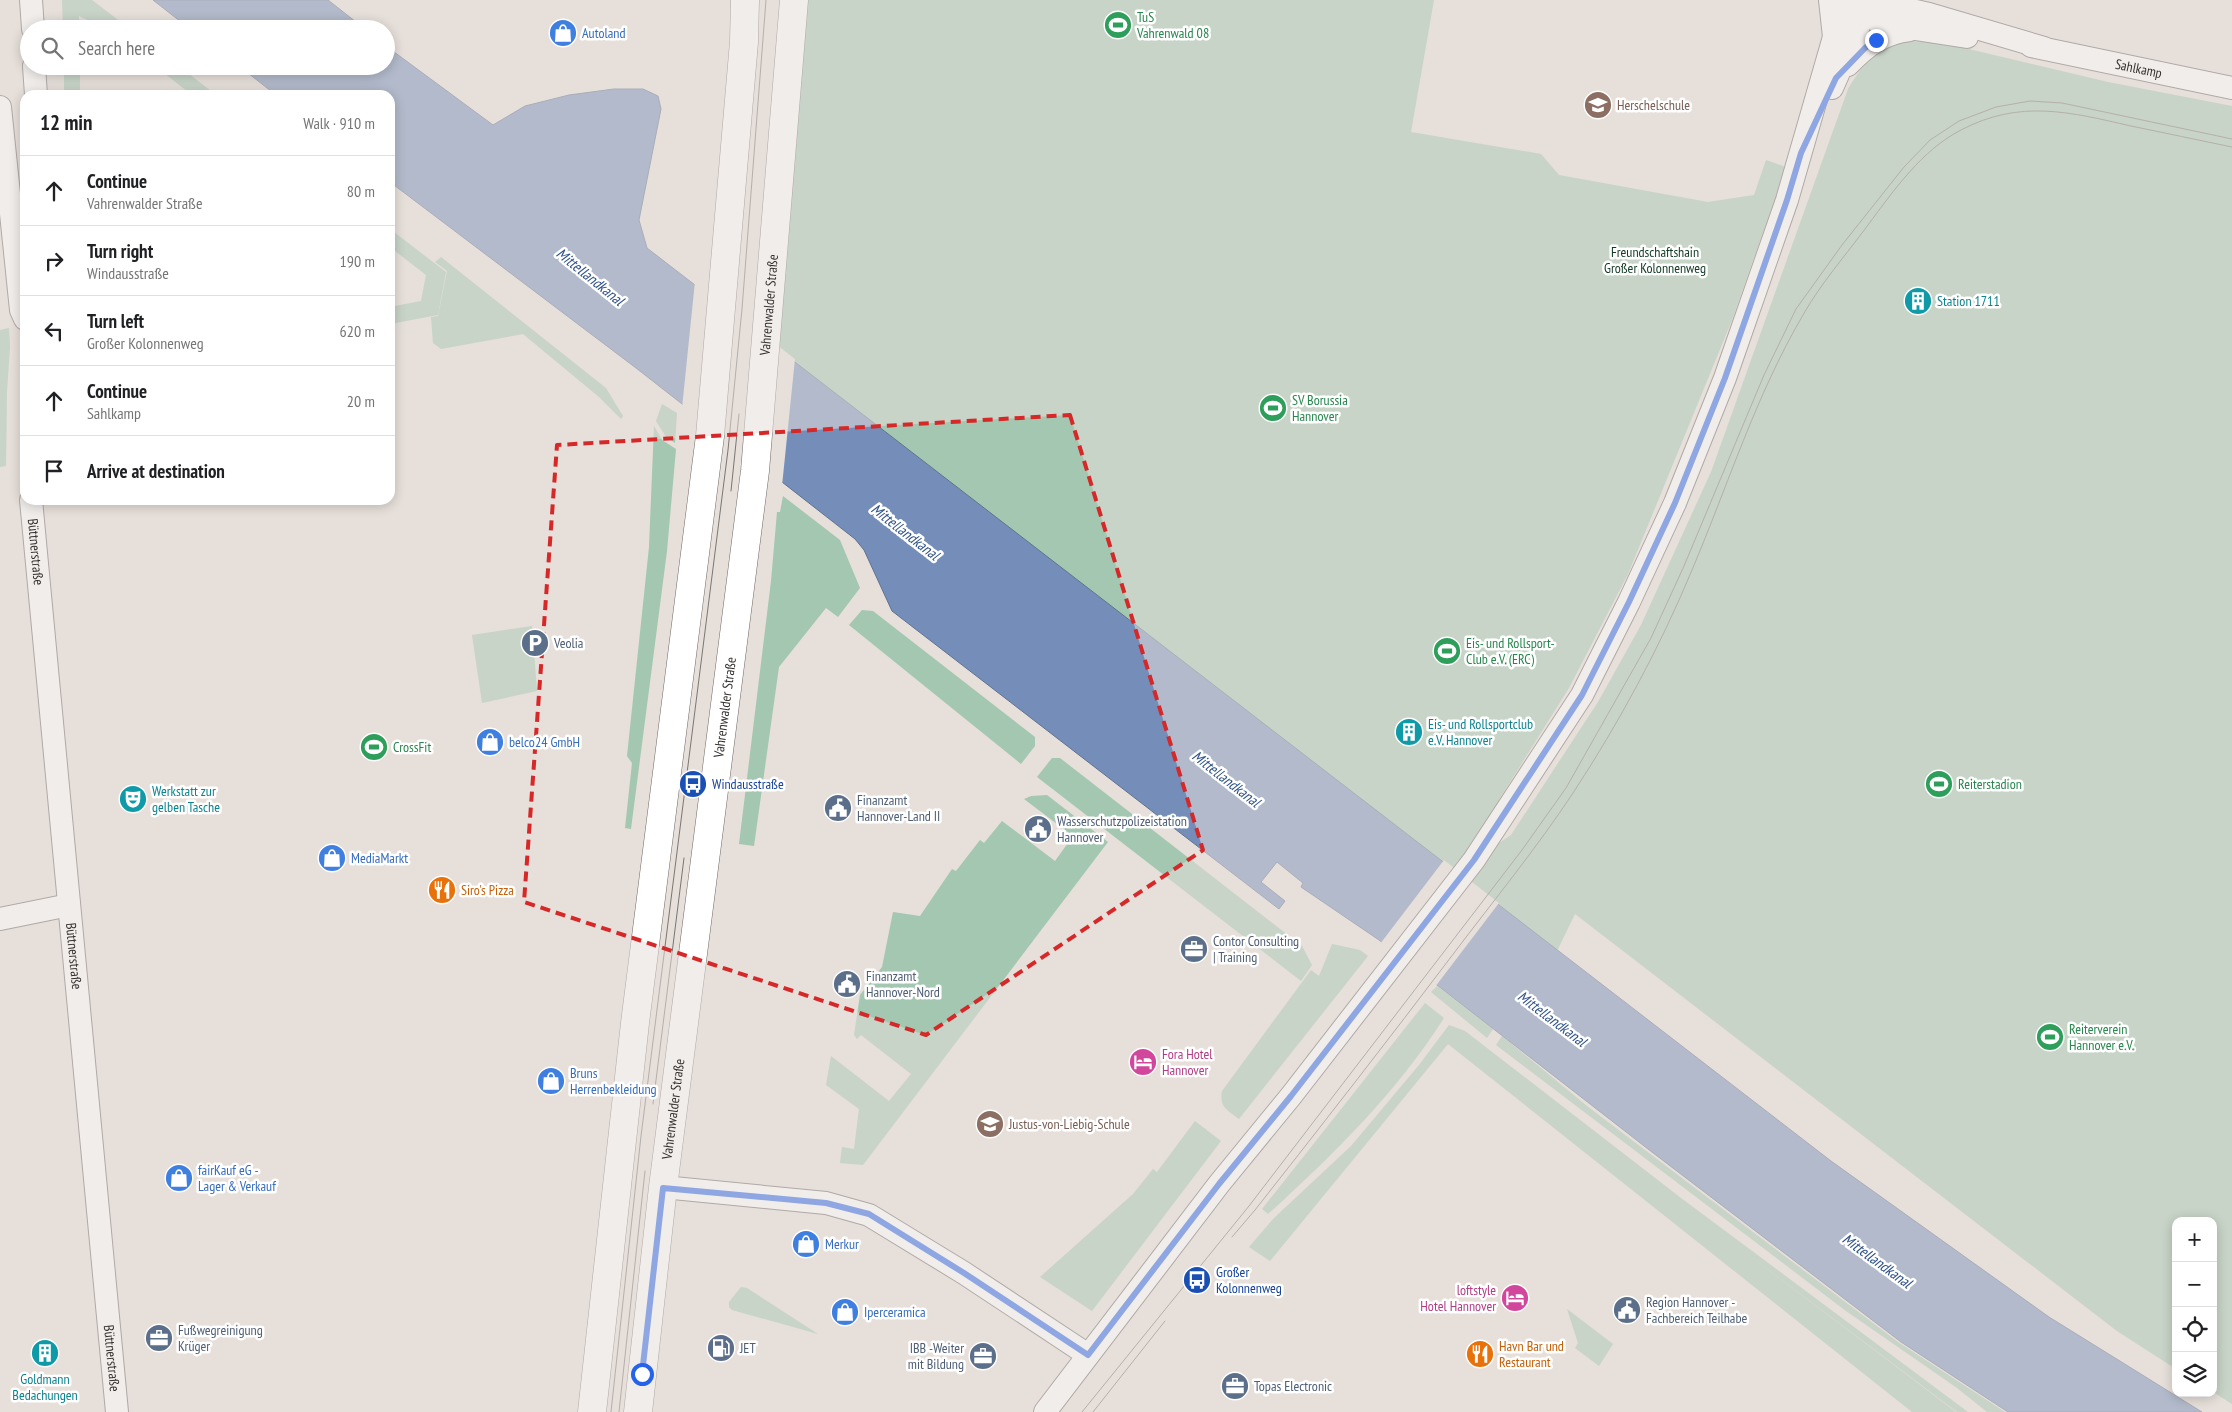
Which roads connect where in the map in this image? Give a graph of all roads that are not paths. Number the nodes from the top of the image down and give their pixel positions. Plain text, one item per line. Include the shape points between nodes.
1 (31, 0) edge
2 (745, 0) edge
3 (794, 0) edge
4 (1830, 0) edge
5 (1901, 0) edge
6 (1854, 3) edge
7 (32, 20) edge
8 (1922, 22) junction
9 (1834, 37) junction
10 (35, 75) edge
11 (1836, 78) junction
12 (2232, 88) edge
13 (36, 90) edge
14 (0, 107) edge
15 (1801, 153) junction
16 (20, 300) edge
17 (31, 505) edge
18 (69, 906) junction
19 (0, 919) edge
20 (663, 1188) junction
21 (1088, 1355) junction
22 (114, 1412) edge
23 (592, 1412) edge
24 (638, 1412) edge
25 (1045, 1412) edge

1 - 7 street
2 - 23 main road via 710,436 635,1023
3 - 20 main road, Vahrenwalder Straße via 755,470
4 - 9 street
5 - 8 street, Sahlkamp
6 - 8 street, Sahlkamp via 1885,4
6 - 9 street
6 - 11 street via 1858,29
8 - 11 street, Sahlkamp via 1876,40
8 - 12 street, Sahlkamp
9 - 15 street
10 - 13 street
11 - 15 street
14 - 16 street
15 - 21 street via 1725,378 1675,503 1582,695 1474,860
17 - 18 street, Büttnerstraße
18 - 19 street
18 - 22 street, Büttnerstraße
20 - 21 street via 826,1203 869,1214
20 - 24 main road, Vahrenwalder Straße
21 - 25 street

